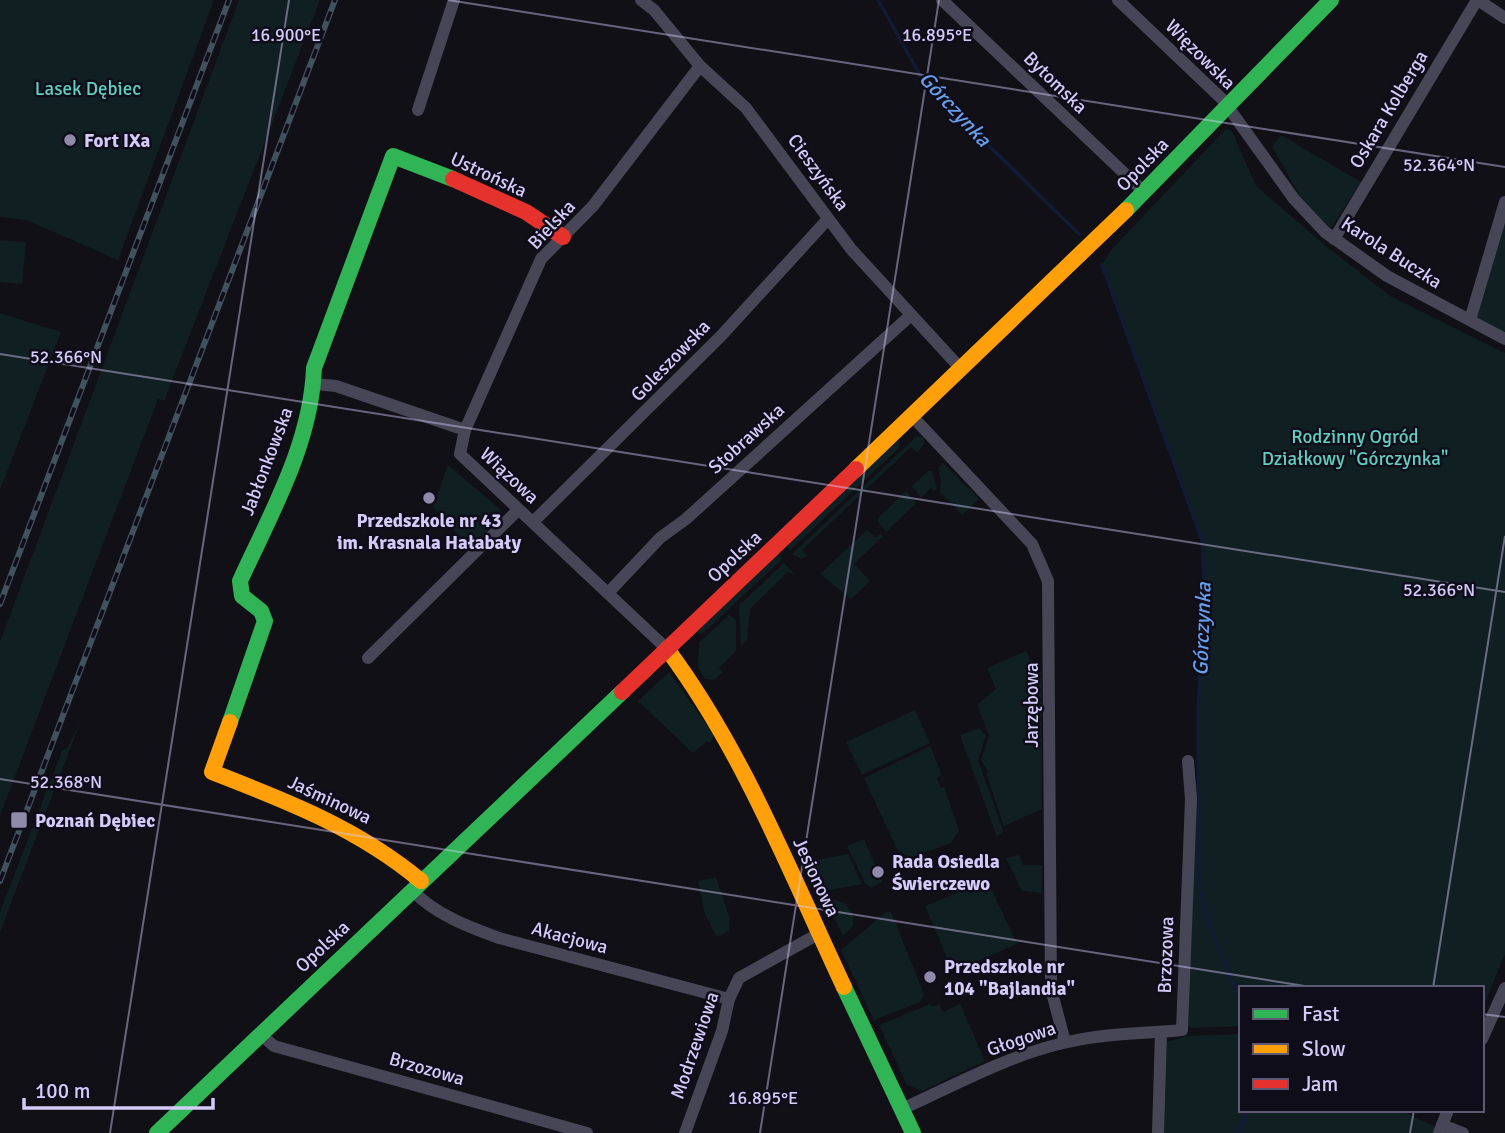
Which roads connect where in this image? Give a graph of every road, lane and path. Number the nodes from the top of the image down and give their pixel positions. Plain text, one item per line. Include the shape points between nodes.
1 (454, 0) edge
2 (641, 0) edge
3 (942, 0) edge
4 (1118, 0) edge
5 (1331, 0) edge
6 (1477, 0) edge
7 (1505, 18) edge
8 (701, 66) junction
9 (1227, 107) junction
10 (418, 110) dead end
11 (393, 156) joint
12 (1144, 192) junction
13 (1505, 202) edge
14 (828, 219) junction
15 (563, 237) junction
16 (1334, 239) junction
17 (911, 315) junction
18 (1470, 320) junction
19 (1505, 339) edge
20 (961, 370) junction
21 (315, 384) junction
22 (912, 416) junction
23 (465, 430) junction
24 (518, 510) junction
25 (533, 522) junction
26 (608, 593) junction
27 (667, 649) junction
28 (368, 658) dead end
29 (1188, 761) dead end
30 (212, 772) joint
31 (416, 886) junction
32 (820, 933) junction
33 (1505, 988) edge
34 (729, 999) junction
35 (1499, 1018) edge
36 (1161, 1032) junction
37 (260, 1034) junction
38 (1484, 1037) edge
39 (1065, 1042) junction
40 (902, 1109) junction
41 (1447, 1112) edge
42 (1440, 1129) edge
43 (157, 1133) edge
44 (587, 1133) edge
45 (685, 1133) edge
46 (914, 1133) edge
47 (1158, 1133) edge
48 (1463, 1133) edge

1 - 10 street
2 - 8 street, Cieszyńska
3 - 12 street, Bytomska
4 - 9 street, Więzowska
5 - 9 street, Opolska
6 - 7 street
6 - 16 street, Oskara Kolberga
8 - 14 street, Cieszyńska via 767,132
8 - 15 street, Bielska via 593,206
9 - 12 street, Opolska
9 - 16 street, Karola Buczka via 1294,199
11 - 15 street, Ustrońska via 468,185 551,226
11 - 21 street, Jabłonkowska via 345,276 314,368
12 - 20 street, Opolska
13 - 18 street
14 - 17 street, Cieszyńska
14 - 25 street, Goleszowska via 721,336
15 - 23 street, Bielska via 541,259
16 - 18 street, Karola Buczka via 1387,276
17 - 20 street, Cieszyńska
17 - 26 street, Stobrawska via 660,538
18 - 19 street, Karola Buczka
20 - 22 street, Opolska
21 - 23 street, Wiązowa via 336,386
21 - 30 street, Jabłonkowska via 306,427 240,581 242,596 261,611 265,621
22 - 27 street, Opolska
22 - 39 street, Jarzębowa via 1027,538 1048,581 1051,989
23 - 24 street, Wiązowa via 460,454
24 - 25 street, Wiązowa
24 - 28 street
25 - 26 street, Wiązowa
26 - 27 street, Wiązowa
27 - 31 street, Opolska
27 - 32 street, Jesionowa via 721,727
29 - 36 street, Brzozowa via 1191,799 1182,1030
30 - 31 street, Jaśminowa via 352,830 382,848
31 - 34 street, Akacjowa via 435,908 499,938
31 - 37 street, Opolska
32 - 34 street, Modrzewiowa via 739,978
32 - 40 street, Jesionowa
33 - 35 street
34 - 45 street, Modrzewiowa
35 - 38 street
36 - 39 street, Głogowa
36 - 47 street
37 - 43 street, Opolska
37 - 44 street, Brzozowa via 274,1046
39 - 40 street, Głogowa via 998,1065
40 - 46 street, Jesionowa
41 - 42 street
42 - 48 street

